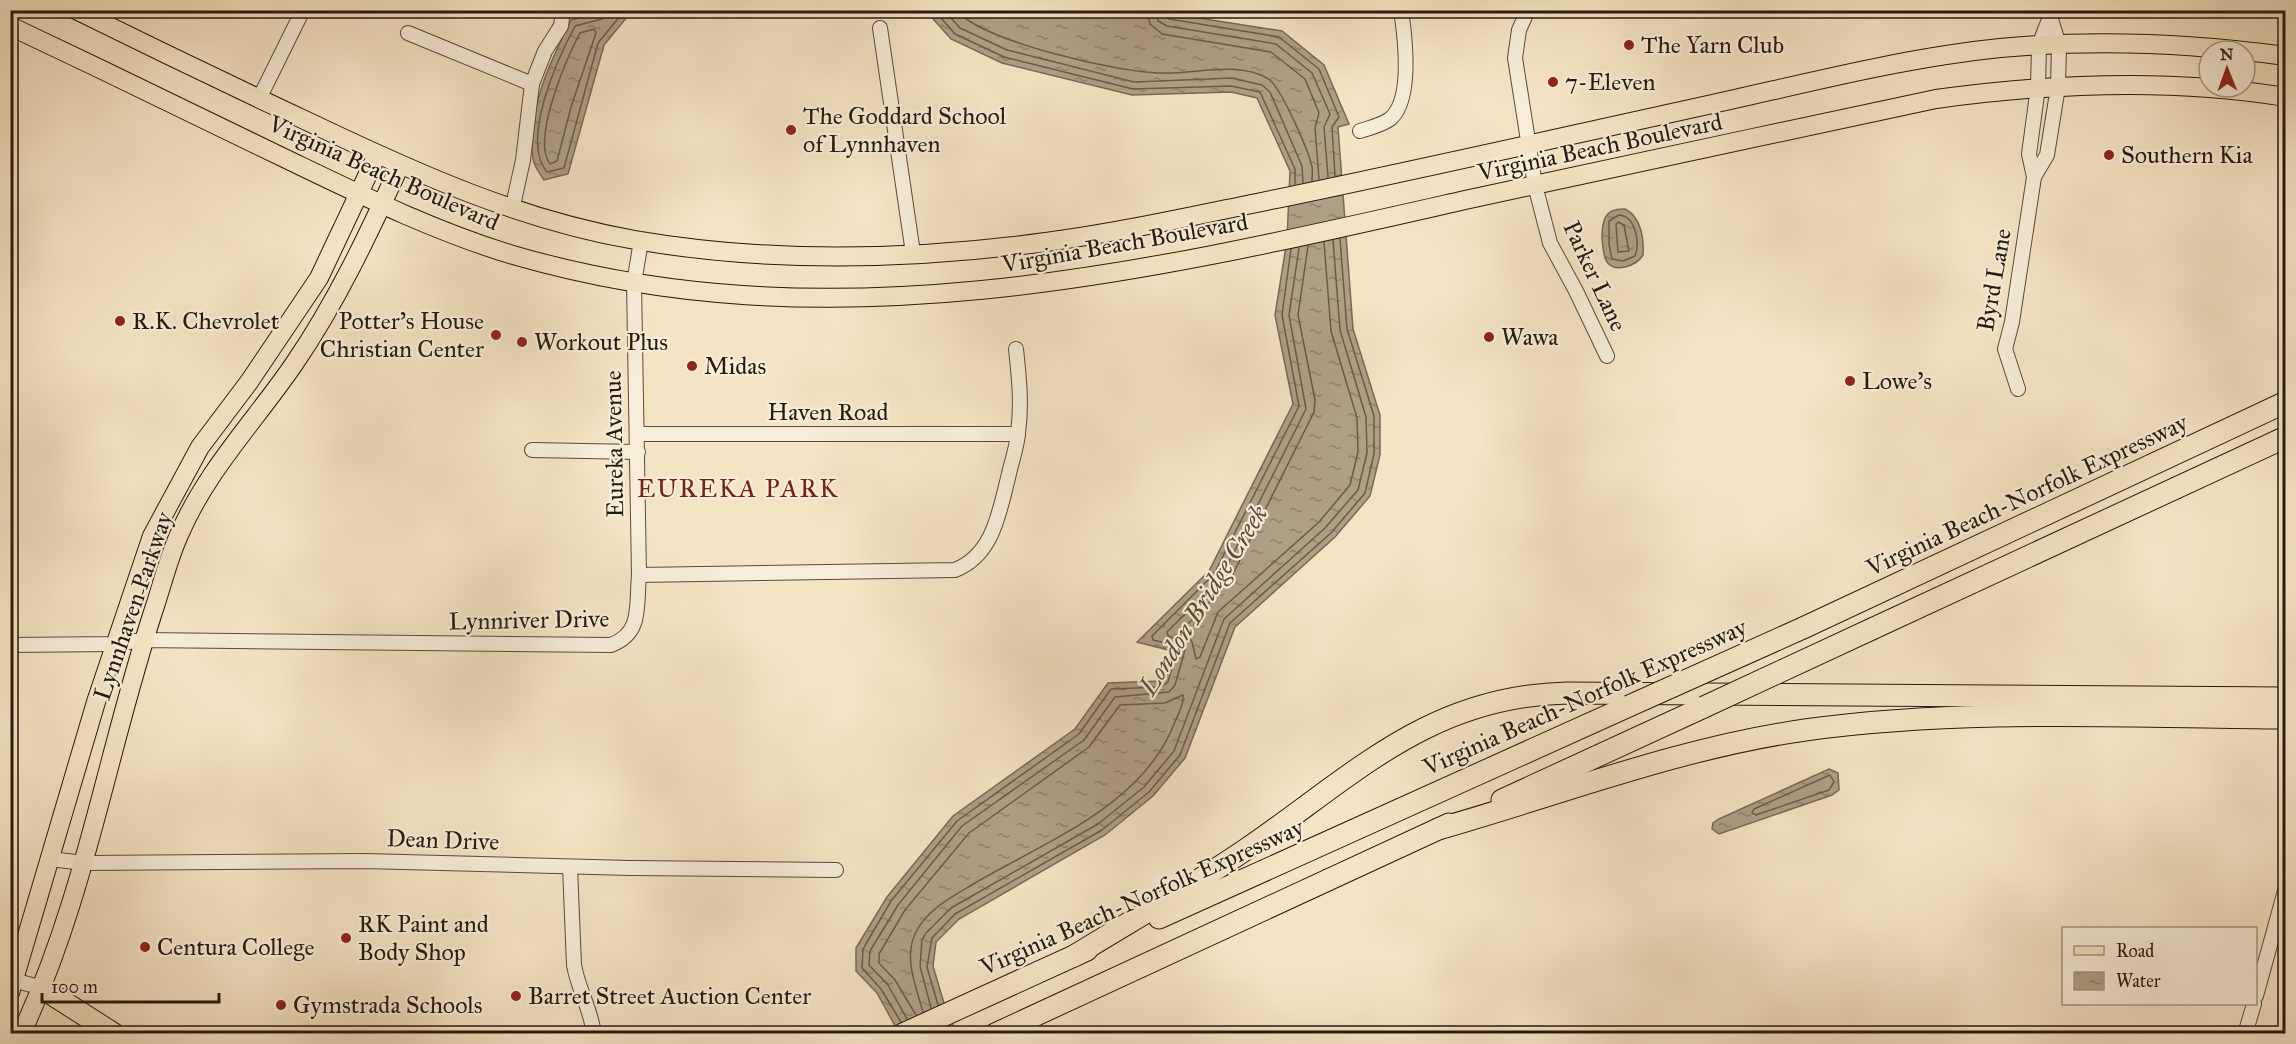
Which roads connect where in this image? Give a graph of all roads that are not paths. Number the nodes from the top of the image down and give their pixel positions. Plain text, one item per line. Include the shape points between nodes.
1 (76, 10) edge
2 (303, 10) edge
3 (563, 10) edge
4 (1401, 10) edge
5 (1528, 10) edge
6 (2049, 14) edge
7 (10, 26) edge
8 (880, 28) dead end
9 (408, 33) dead end
10 (2039, 45) junction
11 (2059, 45) junction
12 (2286, 56) edge
13 (532, 84) junction
14 (2038, 87) junction
15 (2058, 87) junction
16 (2286, 97) edge
17 (259, 99) junction
18 (1360, 131) dead end
19 (1528, 144) junction
20 (377, 154) junction
21 (400, 165) junction
22 (2034, 177) junction
23 (1535, 185) junction
24 (359, 194) junction
25 (382, 204) junction
26 (512, 210) junction
27 (641, 241) junction
28 (913, 254) junction
29 (634, 283) junction
30 (1016, 349) dead end
31 (1607, 356) dead end
32 (2018, 390) dead end
33 (2286, 402) edge
34 (638, 434) junction
35 (1018, 434) junction
36 (2286, 437) edge
37 (532, 450) dead end
38 (638, 452) junction
39 (639, 575) junction
40 (143, 640) junction
41 (114, 644) junction
42 (10, 645) edge
43 (2286, 698) edge
44 (2286, 718) edge
45 (1438, 829) junction
46 (50, 859) junction
47 (84, 863) junction
48 (570, 867) junction
49 (836, 870) dead end
50 (2286, 887) edge
51 (1074, 956) junction
52 (12, 984) edge
53 (42, 988) junction
54 (2257, 992) edge
55 (2254, 1005) edge
56 (21, 1034) edge
57 (114, 1034) edge
58 (594, 1034) edge
59 (903, 1034) edge
60 (995, 1034) edge
61 (2245, 1034) edge

1 - 17 main road, Virginia Beach Boulevard
2 - 17 street
3 - 13 street via 561,26 544,51
4 - 18 street via 1402,102 1390,119
5 - 19 street, Parker Lane via 1519,30 1515,58
6 - 10 street, Byrd Lane
6 - 11 street, Byrd Lane
7 - 24 main road, Virginia Beach Boulevard
8 - 28 street
9 - 13 street
10 - 11 main road, Virginia Beach Boulevard
10 - 14 street, Byrd Lane
10 - 19 main road, Virginia Beach Boulevard via 1880,68
11 - 12 main road, Virginia Beach Boulevard via 2167,43
11 - 15 street, Byrd Lane
13 - 26 street via 523,160
14 - 15 main road, Virginia Beach Boulevard
14 - 22 street, Byrd Lane via 2029,154
14 - 23 main road, Virginia Beach Boulevard via 1936,99
15 - 16 main road, Virginia Beach Boulevard via 2178,87
15 - 22 street, Byrd Lane via 2047,155
17 - 20 main road, Virginia Beach Boulevard
19 - 23 street, Parker Lane
19 - 28 main road, Virginia Beach Boulevard via 1141,227 1054,241
20 - 21 main road, Virginia Beach Boulevard
20 - 24 main road, Lynnhaven Parkway
21 - 25 main road, Lynnhaven Parkway
21 - 26 main road, Virginia Beach Boulevard
22 - 32 street, Byrd Lane via 2005,349
23 - 29 main road, Virginia Beach Boulevard via 1082,279 933,295 799,297
23 - 31 street, Parker Lane via 1550,243
24 - 25 main road, Virginia Beach Boulevard
24 - 41 main road, Lynnhaven Parkway via 319,278 177,486 152,537
25 - 29 main road, Virginia Beach Boulevard via 438,229 514,255
25 - 40 main road, Lynnhaven Parkway via 294,364 237,439 188,515
26 - 27 main road, Virginia Beach Boulevard
27 - 28 main road, Virginia Beach Boulevard via 774,254
27 - 29 street, Eureka Avenue
29 - 34 street, Eureka Avenue
30 - 35 street
33 - 51 highway, Virginia Beach-Norfolk Expressway, bridge via 1803,628
34 - 35 street, Haven Road
34 - 38 street, Eureka Avenue
35 - 39 street via 990,540 959,569
36 - 45 highway, bridge
37 - 38 street
38 - 39 street, Eureka Avenue
39 - 40 street, Lynnriver Drive via 635,625 625,640 611,645
40 - 41 street, Lynnriver Drive
40 - 47 main road, Lynnhaven Parkway
41 - 42 street, Lynnriver Drive
41 - 46 main road, Lynnhaven Parkway
43 - 51 highway via 1567,693 1497,701 1452,714 1414,732 1219,868
44 - 45 highway via 1932,718 1806,730 1687,753
45 - 60 highway
46 - 47 street, Dean Drive
46 - 52 main road, Lynnhaven Parkway
47 - 48 street, Dean Drive via 363,861
47 - 53 main road, Lynnhaven Parkway
48 - 49 street, Dean Drive
48 - 58 street via 574,965
50 - 54 street
51 - 59 highway, Virginia Beach-Norfolk Expressway
52 - 53 street
53 - 56 main road, Lynnhaven Parkway
53 - 57 highway
55 - 61 street

